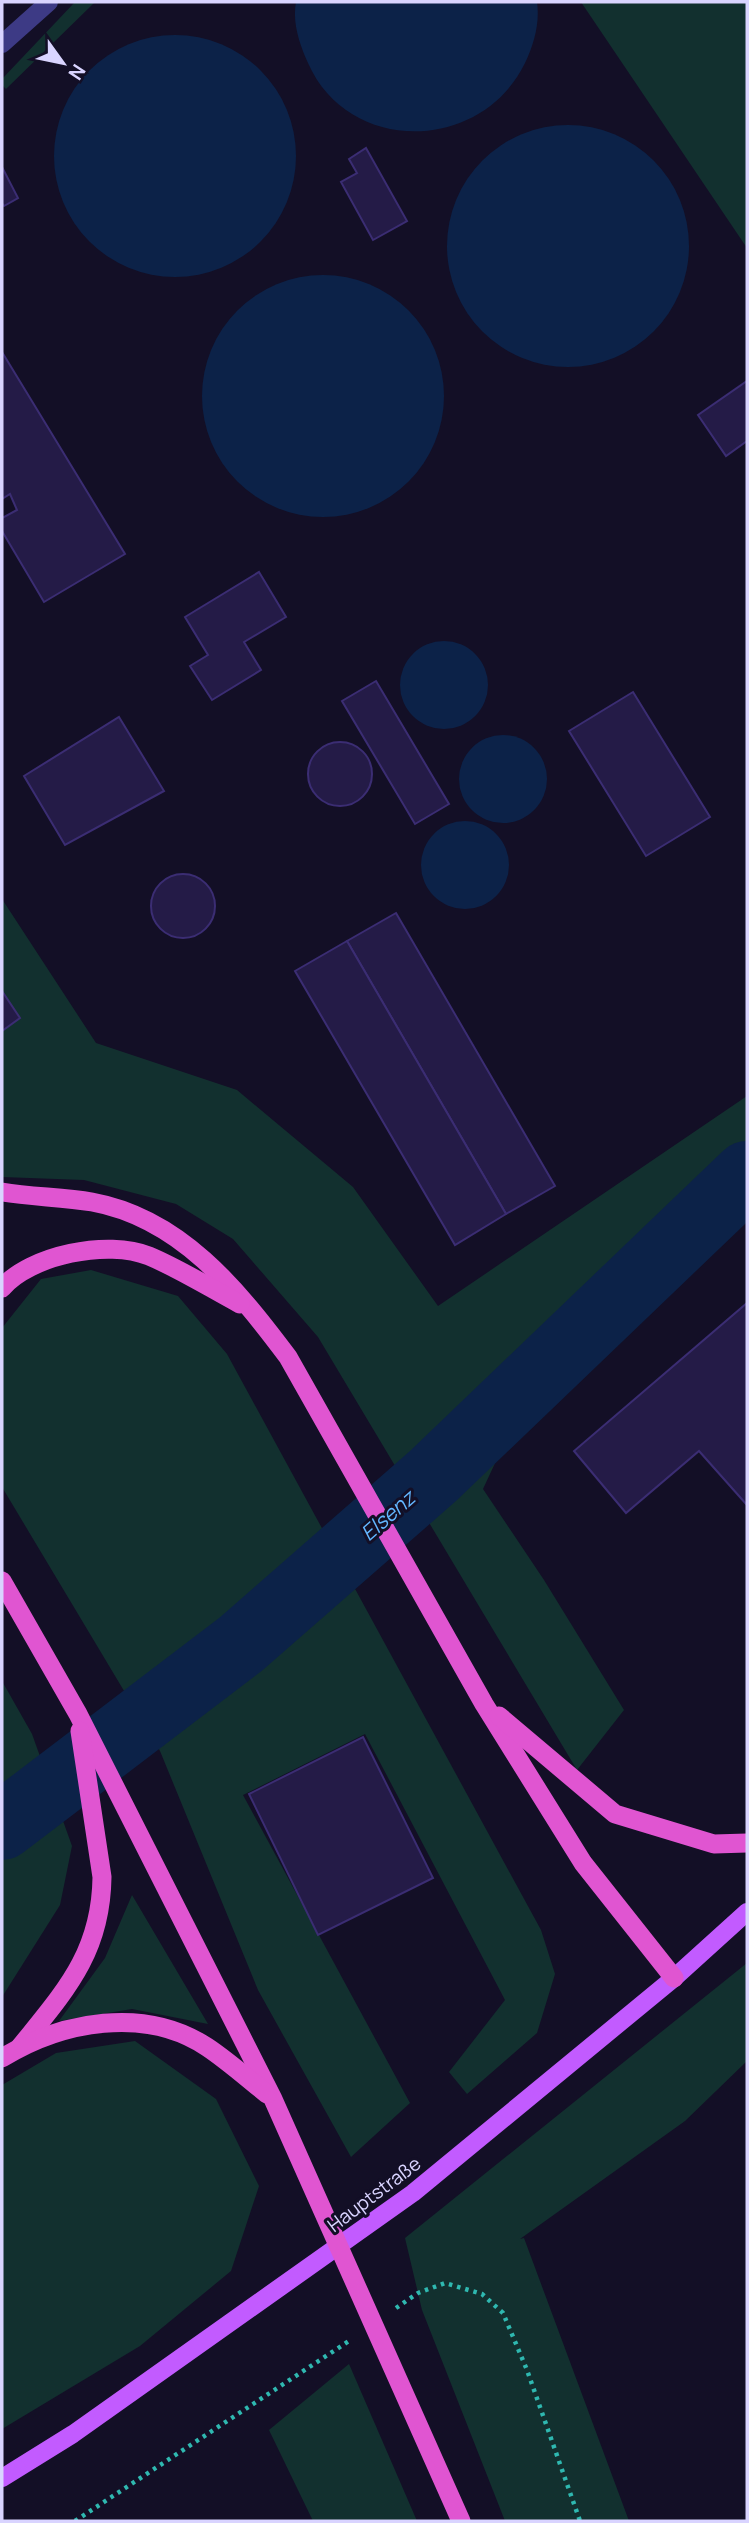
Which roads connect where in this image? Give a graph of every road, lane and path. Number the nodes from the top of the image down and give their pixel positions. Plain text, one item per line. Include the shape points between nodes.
1 (49, 2) edge
2 (2, 44) edge
3 (2, 1192) edge
4 (2, 1287) edge
5 (253, 1310) junction
6 (2, 1581) edge
7 (484, 1704) junction
8 (78, 1714) junction
9 (747, 1843) edge
10 (747, 1912) edge
11 (674, 1978) junction
12 (20, 2047) junction
13 (2, 2058) edge
14 (274, 2101) junction
15 (385, 2316) dead end
16 (352, 2339) dead end
17 (2, 2477) edge
18 (75, 2521) edge
19 (461, 2521) edge
20 (580, 2521) edge

1 - 2 street
3 - 5 highway via 93,1203 152,1221 203,1257
4 - 5 highway via 12,1276 54,1255 101,1250 146,1255
5 - 7 highway via 288,1357
6 - 8 highway
7 - 9 highway via 615,1814 714,1844
7 - 11 highway via 583,1863
8 - 12 highway via 102,1900 89,1952
8 - 14 highway
10 - 11 main road, Hauptstraße
11 - 17 main road, Hauptstraße via 413,2193 72,2434
12 - 13 highway
12 - 14 highway via 85,2024 122,2022 170,2028 206,2046
14 - 19 highway
15 - 20 path via 418,2293 444,2283 482,2294 503,2313
16 - 18 path

